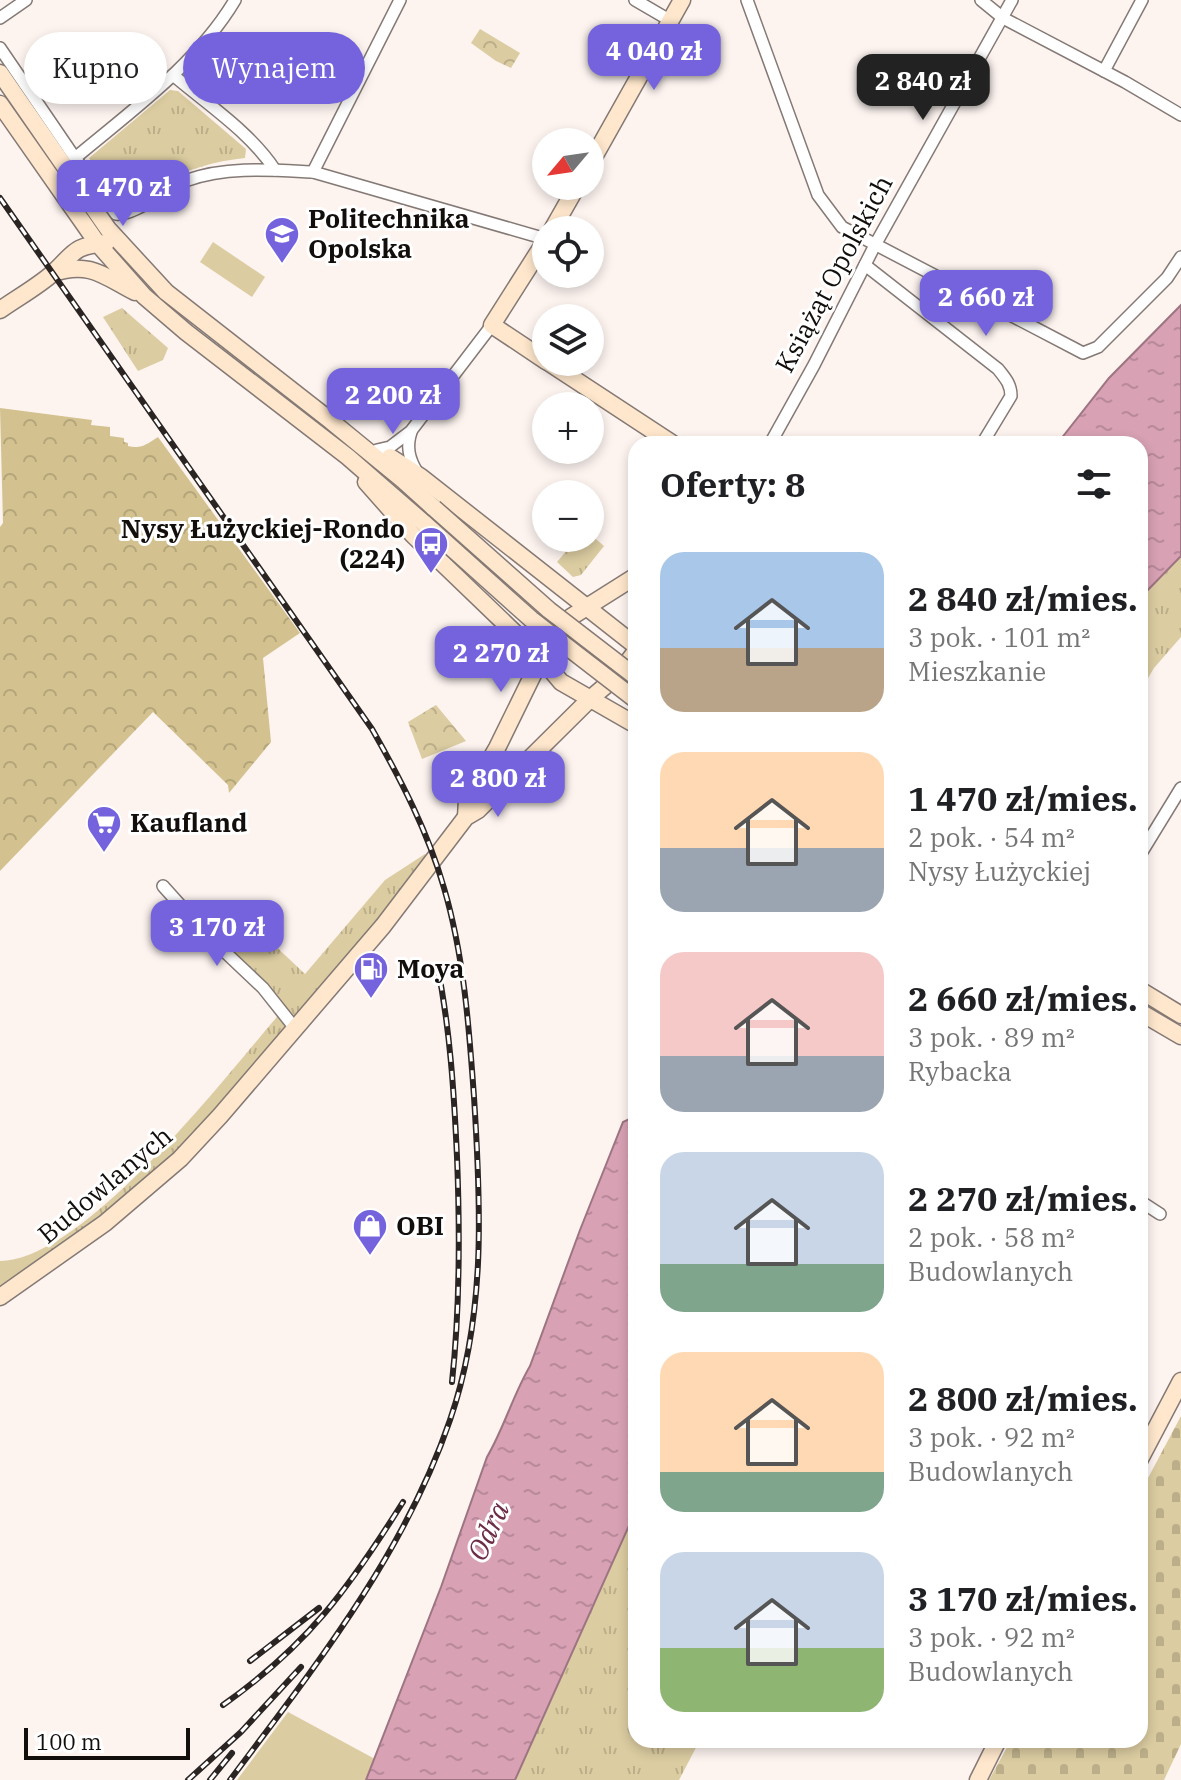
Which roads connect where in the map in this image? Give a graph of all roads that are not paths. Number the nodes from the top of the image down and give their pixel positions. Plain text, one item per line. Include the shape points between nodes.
1 (26, 0) edge
2 (235, 0) edge
3 (400, 0) edge
4 (635, 0) edge
5 (682, 0) edge
6 (747, 0) edge
7 (981, 0) edge
8 (1012, 0) edge
9 (1142, 0) edge
10 (0, 18) edge
11 (1003, 18) junction
12 (671, 21) junction
13 (0, 48) edge
14 (1104, 71) junction
15 (0, 73) edge
16 (173, 75) junction
17 (0, 104) edge
18 (1181, 115) edge
19 (604, 139) edge
20 (75, 158) junction
21 (275, 170) junction
22 (313, 172) junction
23 (69, 205) junction
24 (532, 235) edge
25 (98, 244) junction
26 (875, 245) junction
27 (79, 248) junction
28 (1181, 257) edge
29 (134, 260) junction
30 (532, 261) edge
31 (865, 265) junction
32 (53, 273) junction
33 (144, 296) junction
34 (0, 310) edge
35 (492, 325) junction
36 (532, 351) edge
37 (570, 376) edge
38 (411, 431) junction
39 (345, 433) junction
40 (661, 436) edge
41 (774, 436) edge
42 (987, 436) edge
43 (377, 450) junction
44 (348, 457) junction
45 (421, 477) junction
46 (628, 581) edge
47 (586, 607) junction
48 (628, 641) edge
49 (541, 658) junction
50 (628, 660) edge
51 (628, 671) edge
52 (628, 694) edge
53 (590, 699) junction
54 (628, 720) edge
55 (1181, 788) edge
56 (466, 817) junction
57 (1148, 842) edge
58 (163, 886) dead end
59 (1148, 995) edge
60 (1181, 1015) edge
61 (1148, 1017) edge
62 (294, 1027) junction
63 (1181, 1036) edge
64 (1148, 1206) edge
65 (1160, 1214) dead end
66 (0, 1297) edge
67 (1181, 1381) edge
68 (1148, 1444) edge
69 (994, 1748) edge
70 (978, 1780) edge

1 - 10 street
2 - 16 street
3 - 22 street
4 - 12 street
5 - 12 main road
6 - 26 street via 818,195 842,227
7 - 11 street
8 - 11 street, Książąt Opolskich
9 - 14 street
11 - 14 street
11 - 26 street, Książąt Opolskich
12 - 19 main road
13 - 20 street
14 - 18 street
15 - 29 main road
16 - 20 street
16 - 21 street via 246,137
17 - 23 main road
20 - 21 street via 121,216 189,180
21 - 22 street
22 - 24 street
23 - 25 main road
23 - 27 main road via 81,231
25 - 27 main road
25 - 29 main road via 113,245
25 - 33 main road
26 - 28 street via 1083,353 1098,347
26 - 31 street, Książąt Opolskich
27 - 32 main road
29 - 39 main road via 176,301
30 - 35 main road
31 - 41 street, Książąt Opolskich
31 - 42 street via 1006,380 1011,396
32 - 33 main road via 90,268
32 - 34 main road
33 - 44 main road
35 - 36 main road
35 - 38 street
37 - 40 main road
38 - 43 street
38 - 45 street via 409,455
39 - 43 main road
39 - 51 main road, bridge via 549,610
43 - 45 main road
44 - 49 main road via 413,535
44 - 52 main road, bridge via 531,619
45 - 47 main road
46 - 47 main road
47 - 48 main road
47 - 49 main road via 559,629
49 - 53 main road via 561,682
49 - 56 main road, Budowlanych via 467,800
50 - 53 main road
53 - 54 main road
53 - 56 main road, Budowlanych
55 - 57 street
56 - 62 main road, Budowlanych via 383,926
58 - 62 street
59 - 60 main road
61 - 63 main road
62 - 66 main road, Budowlanych via 165,1173
64 - 65 street
67 - 68 main road
69 - 70 main road

